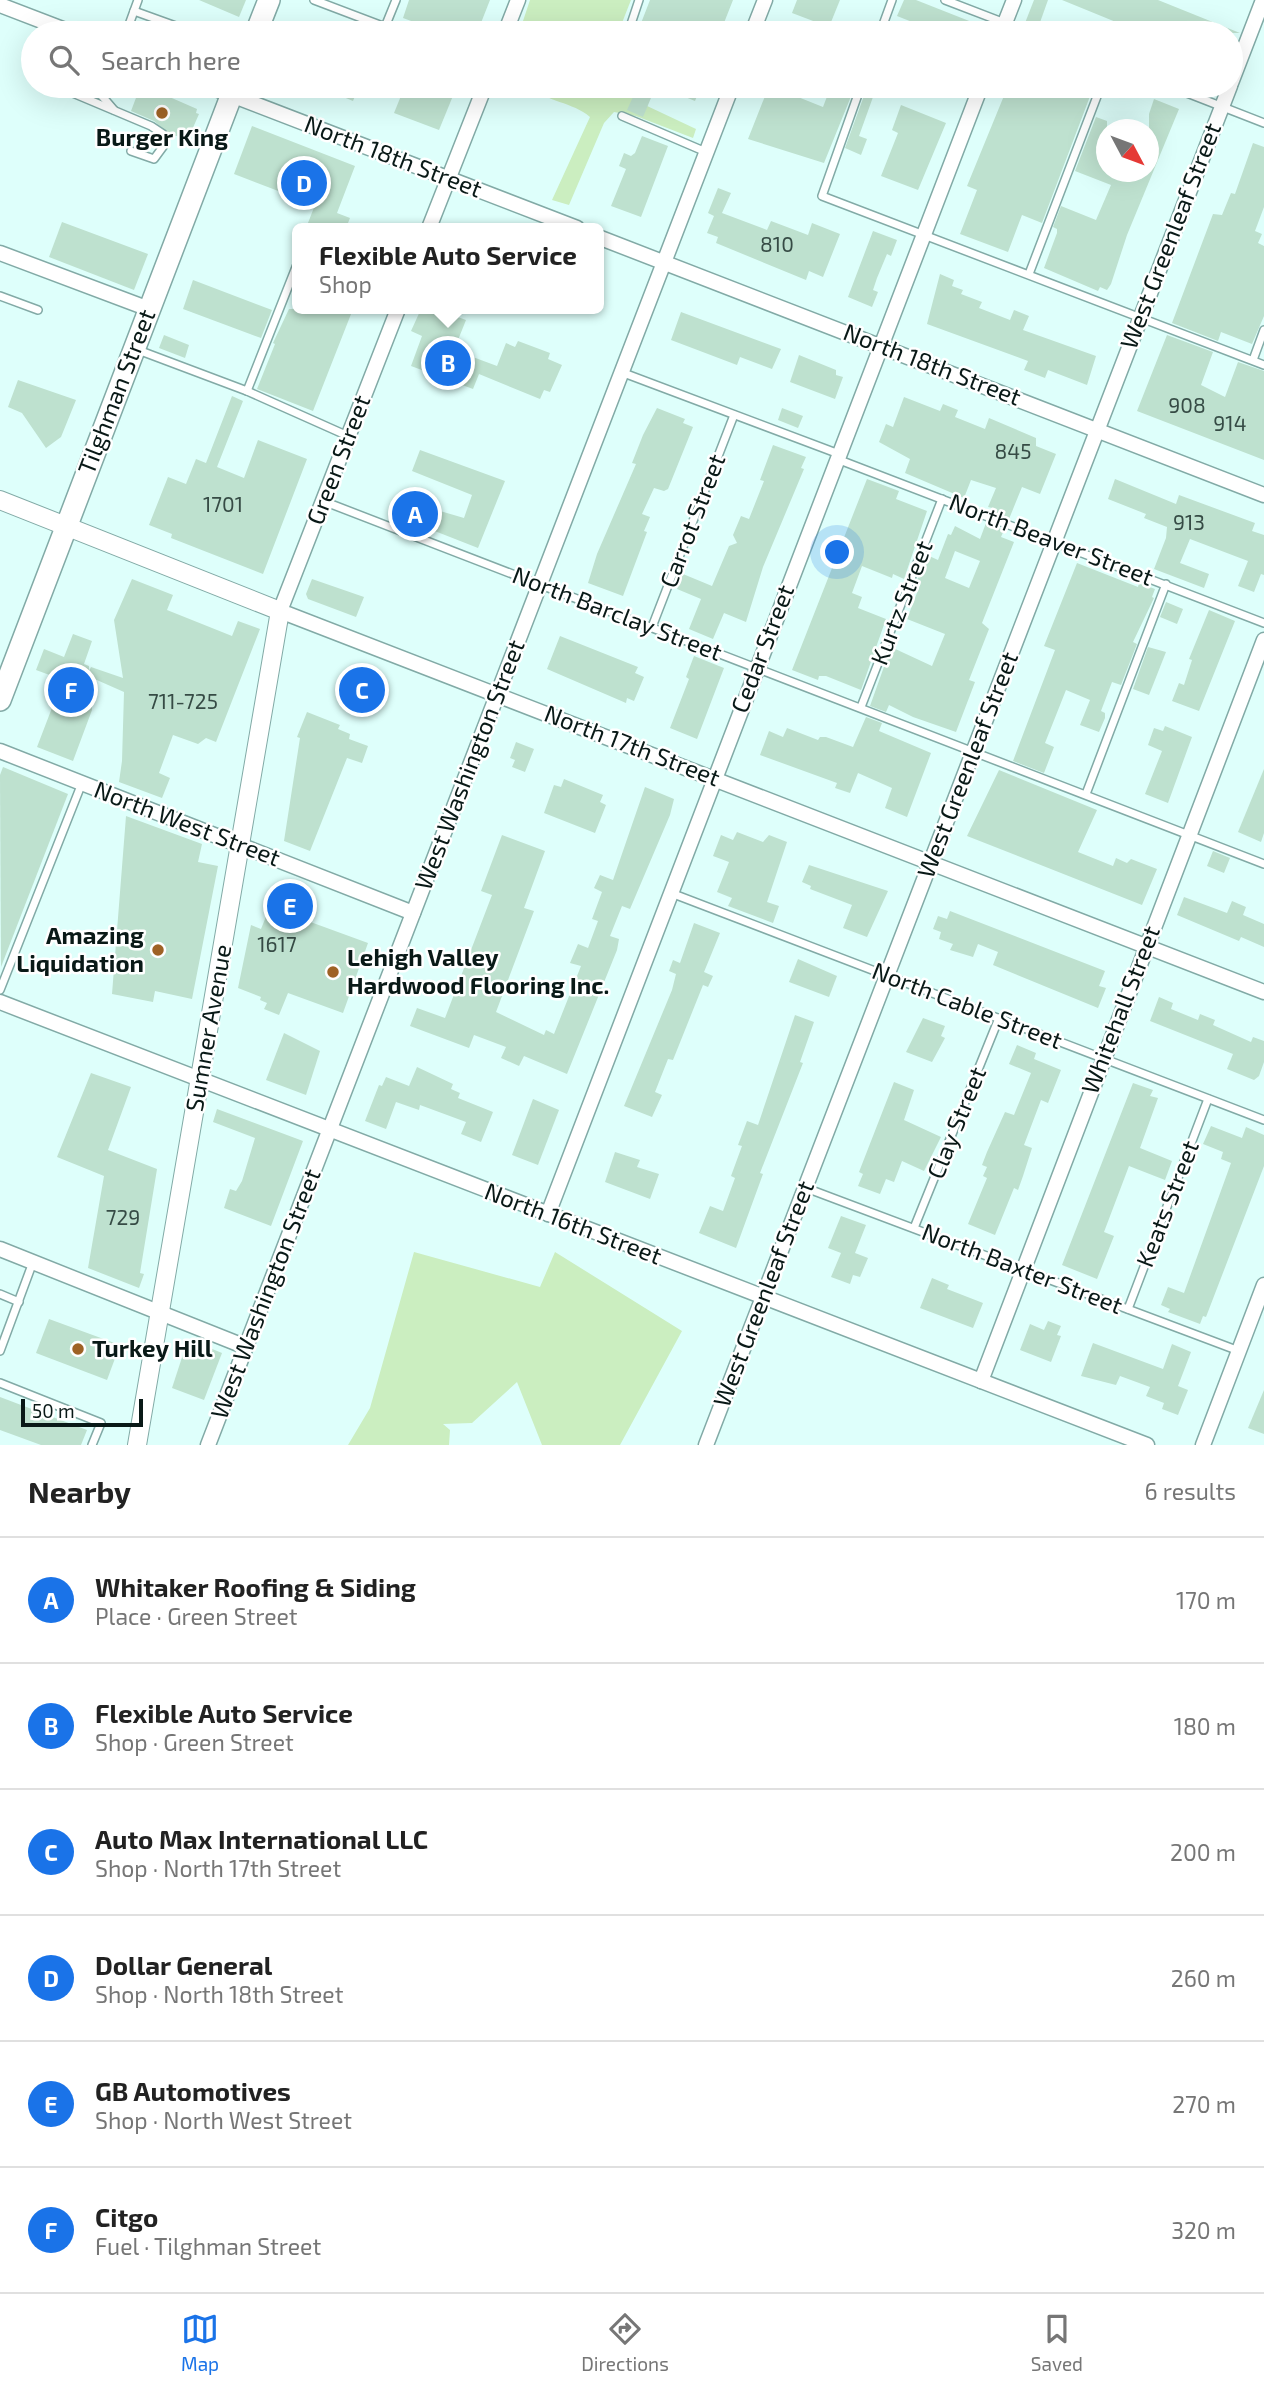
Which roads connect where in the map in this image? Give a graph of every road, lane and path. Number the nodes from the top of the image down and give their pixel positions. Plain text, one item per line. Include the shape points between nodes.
1 (138, 0) edge
2 (268, 0) edge
3 (314, 0) edge
4 (396, 0) edge
5 (518, 0) edge
6 (639, 0) edge
7 (765, 0) edge
8 (892, 0) edge
9 (945, 0) edge
10 (1014, 0) edge
11 (1263, 0) edge
12 (0, 5) edge
13 (134, 11) junction
14 (42, 21) edge
15 (130, 21) edge
16 (162, 21) edge
17 (260, 21) edge
18 (369, 21) edge
19 (387, 21) edge
20 (510, 21) edge
21 (632, 21) edge
22 (757, 21) edge
23 (884, 21) edge
24 (988, 21) edge
25 (1006, 21) edge
26 (1243, 51) edge
27 (83, 98) edge
28 (104, 98) edge
29 (231, 98) edge
30 (254, 98) edge
31 (480, 98) edge
32 (727, 98) edge
33 (858, 98) edge
34 (976, 98) edge
35 (1096, 98) edge
36 (1200, 98) edge
37 (1225, 98) edge
38 (1222, 106) junction
39 (116, 113) junction
40 (622, 116) dead end
41 (1264, 123) edge
42 (131, 151) dead end
43 (706, 152) junction
44 (449, 178) junction
45 (431, 223) edge
46 (564, 223) edge
47 (924, 233) junction
48 (604, 239) edge
49 (0, 253) edge
50 (662, 262) junction
51 (1029, 274) junction
52 (292, 277) edge
53 (0, 296) edge
54 (149, 309) junction
55 (38, 310) dead end
56 (396, 314) edge
57 (1140, 317) junction
58 (1264, 331) edge
59 (881, 345) junction
60 (134, 348) junction
61 (1253, 360) junction
62 (1264, 365) edge
63 (620, 372) junction
64 (247, 391) junction
65 (734, 415) junction
66 (1096, 429) junction
67 (348, 436) junction
68 (838, 456) junction
69 (1264, 495) edge
70 (942, 499) junction
71 (0, 500) edge
72 (323, 501) junction
73 (65, 525) junction
74 (1053, 541) junction
75 (539, 584) junction
76 (1166, 584) junction
77 (281, 611) junction
78 (1264, 623) edge
79 (652, 628) junction
80 (1264, 639) edge
81 (756, 668) junction
82 (497, 694) junction
83 (0, 700) edge
84 (861, 707) junction
85 (974, 750) junction
86 (0, 751) edge
87 (714, 778) junction
88 (82, 783) junction
89 (1086, 794) junction
90 (1188, 835) junction
91 (241, 845) junction
92 (931, 862) junction
93 (1264, 863) edge
94 (671, 892) junction
95 (413, 914) junction
96 (1145, 946) junction
97 (887, 975) junction
98 (0, 990) edge
99 (1264, 992) edge
100 (0, 1002) edge
101 (999, 1018) junction
102 (1103, 1058) junction
103 (199, 1079) junction
104 (1208, 1099) junction
105 (1264, 1120) edge
106 (330, 1130) junction
107 (806, 1188) junction
108 (548, 1214) junction
109 (914, 1228) junction
110 (0, 1249) edge
111 (33, 1262) junction
112 (1022, 1270) junction
113 (1264, 1285) edge
114 (0, 1294) edge
115 (764, 1296) junction
116 (19, 1302) junction
117 (1128, 1309) junction
118 (161, 1313) junction
119 (246, 1347) junction
120 (0, 1351) edge
121 (1239, 1351) junction
122 (981, 1381) junction
123 (0, 1383) edge
124 (92, 1445) edge
125 (137, 1445) edge
126 (208, 1445) edge
127 (706, 1445) edge
128 (1147, 1445) edge
129 (1203, 1445) edge

1 - 13 lane
2 - 17 main road
3 - 18 lane
4 - 19 lane
5 - 20 street
6 - 21 lane
7 - 22 street
8 - 23 lane
9 - 24 lane
10 - 25 street
11 - 26 street, West Greenleaf Street
12 - 14 street
13 - 15 lane
13 - 16 lane
27 - 39 lane
28 - 39 lane
29 - 54 main road, Tilghman Street
30 - 44 street, North 18th Street
31 - 44 street
32 - 43 street, West Washington Street
33 - 47 lane via 822,195
34 - 47 street, Cedar Street
35 - 51 lane
36 - 38 lane
37 - 38 street, West Greenleaf Street
38 - 41 lane
38 - 57 street, West Greenleaf Street
39 - 42 lane via 163,134 165,144 154,159
40 - 43 lane
43 - 50 street, West Washington Street
44 - 45 street
44 - 46 street, North 18th Street
47 - 51 lane
47 - 59 street, Cedar Street
48 - 50 street, North 18th Street
49 - 54 street
50 - 59 street, North 18th Street
50 - 63 street, West Washington Street
51 - 57 lane
52 - 64 lane
53 - 55 lane
54 - 60 main road, Tilghman Street
56 - 67 street, Green Street
57 - 61 lane
57 - 66 street, West Greenleaf Street
58 - 61 lane
59 - 66 street, North 18th Street
59 - 68 street, Cedar Street
60 - 64 lane
60 - 73 main road, Tilghman Street
61 - 62 lane
63 - 65 lane, North Beaver Street
63 - 75 street, West Washington Street
64 - 67 lane
65 - 68 lane, North Beaver Street
65 - 79 lane, Carrot Street
66 - 69 street, North 18th Street
66 - 74 street, West Greenleaf Street
67 - 72 street, Green Street
68 - 70 lane, North Beaver Street
68 - 81 street, Cedar Street
70 - 74 lane, North Beaver Street
70 - 84 lane, Kurtz Street
71 - 73 street, North 17th Street
72 - 75 lane, North Barclay Street
72 - 77 street, Green Street
73 - 77 street, North 17th Street
73 - 83 main road, Tilghman Street
74 - 76 lane, North Beaver Street
74 - 85 street, West Greenleaf Street
75 - 79 lane, North Barclay Street
75 - 82 street, West Washington Street
76 - 78 lane, North Beaver Street
76 - 89 lane
77 - 82 street, North 17th Street
77 - 91 street, Sumner Avenue
79 - 81 lane, North Barclay Street
80 - 90 street, Whitehall Street
81 - 84 lane, North Barclay Street
81 - 87 street, Cedar Street
82 - 87 street, North 17th Street
82 - 95 street, West Washington Street
84 - 85 lane, North Barclay Street
85 - 89 lane, North Barclay Street
85 - 92 street, West Greenleaf Street
86 - 88 street, North West Street
87 - 92 street, North 17th Street
87 - 94 street, Cedar Street
88 - 91 street, North West Street
88 - 98 lane
89 - 90 lane, North Barclay Street
90 - 93 lane, North Barclay Street
90 - 96 street, Whitehall Street
91 - 95 street, North West Street
91 - 103 street, Sumner Avenue
92 - 96 street, North 17th Street
92 - 97 street, West Greenleaf Street
94 - 97 lane, North Cable Street
94 - 108 street, Cedar Street
95 - 106 street, West Washington Street
96 - 99 street, North 17th Street
96 - 102 street, Whitehall Street
97 - 101 lane, North Cable Street
97 - 107 street, West Greenleaf Street
100 - 103 street, North 16th Street
101 - 102 lane, North Cable Street
101 - 109 lane, Clay Street
102 - 104 lane, North Cable Street
102 - 112 street, Whitehall Street
103 - 106 street, North 16th Street
103 - 118 street, Sumner Avenue
104 - 105 lane, North Cable Street
104 - 117 lane, Keats Street
106 - 108 street, North 16th Street
106 - 119 street, West Washington Street
107 - 109 lane, North Baxter Street
107 - 115 street, West Greenleaf Street
108 - 115 street, North 16th Street
109 - 112 lane, North Baxter Street
110 - 111 street
111 - 116 lane
111 - 118 street
112 - 117 lane, North Baxter Street
112 - 122 street, Whitehall Street
113 - 121 street
114 - 116 lane
115 - 122 street, North 16th Street
115 - 127 street, West Greenleaf Street
116 - 120 lane
117 - 121 lane, North Baxter Street
118 - 119 street
118 - 125 street, Sumner Avenue
119 - 126 street, West Washington Street
121 - 129 street
122 - 128 street, North 16th Street
123 - 124 lane via 101,1423

